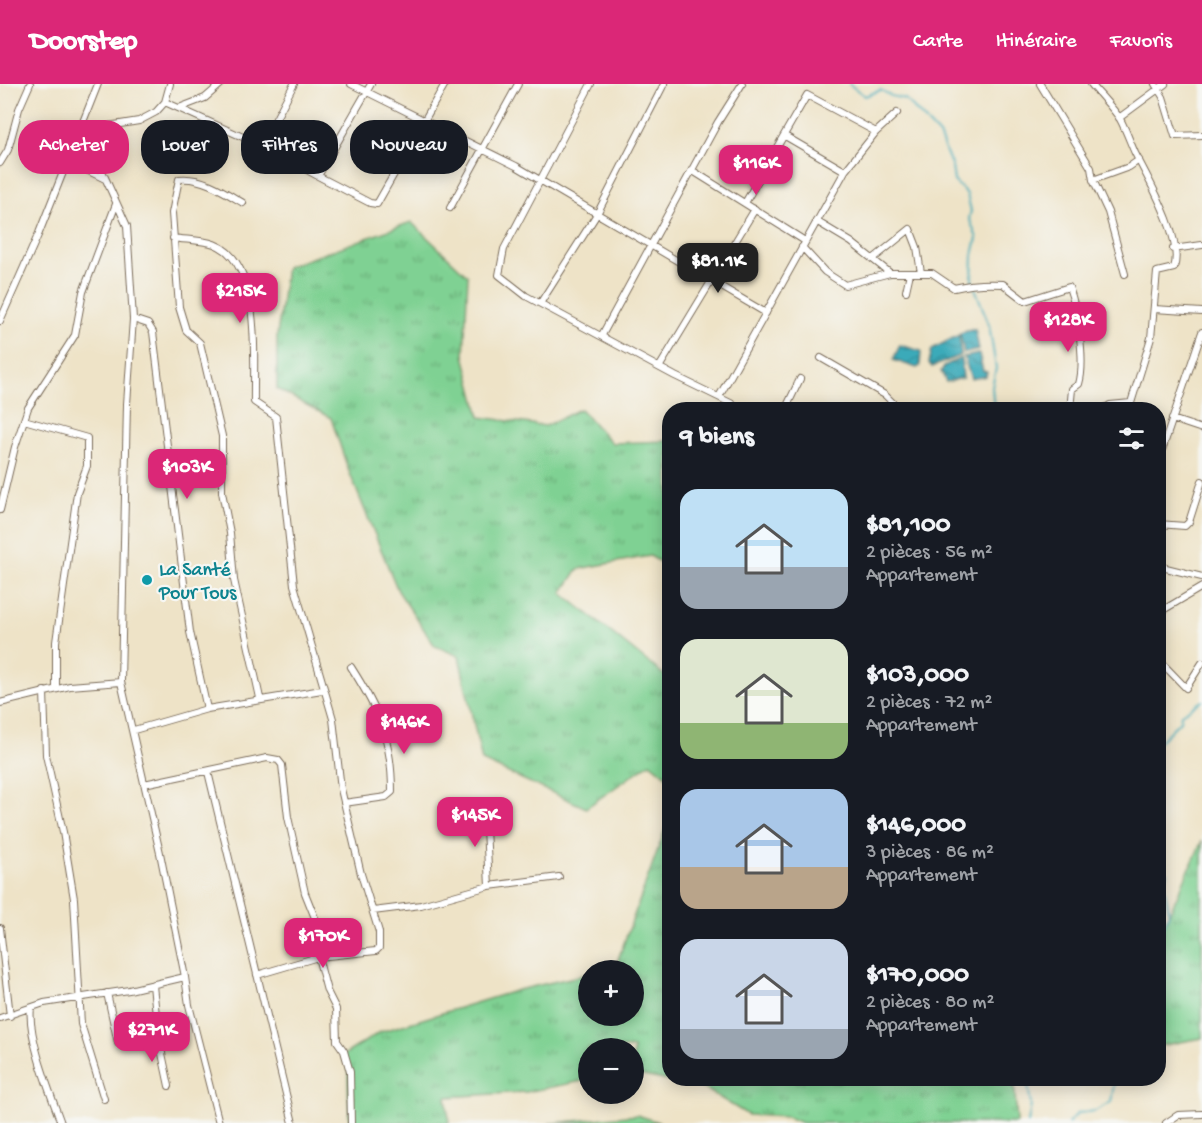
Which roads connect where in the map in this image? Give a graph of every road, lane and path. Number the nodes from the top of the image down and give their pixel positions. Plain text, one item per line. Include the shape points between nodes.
1 (30, 84) edge
2 (98, 84) edge
3 (170, 84) edge
4 (221, 84) edge
5 (294, 84) edge
6 (351, 84) edge
7 (371, 84) edge
8 (445, 84) edge
9 (518, 84) edge
10 (591, 84) edge
11 (664, 84) edge
12 (742, 84) edge
13 (1040, 84) edge
14 (1091, 84) edge
15 (1165, 84) edge
16 (1157, 87) edge
17 (366, 93) junction
18 (165, 102) junction
19 (179, 108) junction
20 (897, 114) dead end
21 (1119, 118) junction
22 (84, 120) edge
23 (275, 120) edge
24 (424, 120) edge
25 (427, 120) edge
26 (876, 132) junction
27 (1202, 135) edge
28 (241, 136) edge
29 (785, 136) junction
30 (468, 141) edge
31 (483, 148) junction
32 (1139, 160) junction
33 (0, 163) edge
34 (693, 171) junction
35 (845, 171) junction
36 (62, 174) edge
37 (95, 174) edge
38 (314, 174) edge
39 (393, 174) edge
40 (318, 176) junction
41 (106, 179) junction
42 (540, 180) junction
43 (1093, 180) junction
44 (243, 203) dead end
45 (745, 203) junction
46 (116, 204) junction
47 (450, 208) dead end
48 (755, 209) junction
49 (597, 214) junction
50 (816, 221) junction
51 (173, 238) junction
52 (803, 244) junction
53 (1202, 245) edge
54 (652, 246) junction
55 (1173, 249) junction
56 (873, 259) junction
57 (890, 273) junction
58 (910, 273) junction
59 (921, 273) junction
60 (1125, 274) dead end
61 (712, 279) junction
62 (906, 291) dead end
63 (541, 302) junction
64 (1154, 309) junction
65 (1202, 312) edge
66 (766, 313) junction
67 (133, 319) junction
68 (0, 321) edge
69 (1202, 332) edge
70 (602, 335) junction
71 (821, 358) dead end
72 (660, 366) junction
73 (800, 379) dead end
74 (720, 395) junction
75 (732, 402) edge
76 (789, 402) edge
77 (892, 402) edge
78 (1071, 402) edge
79 (1131, 402) edge
80 (1172, 418) junction
81 (24, 420) junction
82 (1202, 429) edge
83 (1166, 437) edge
84 (1202, 481) edge
85 (0, 510) edge
86 (1166, 525) edge
87 (1166, 568) edge
88 (1202, 577) edge
89 (1202, 587) edge
90 (1166, 608) edge
91 (1202, 663) edge
92 (351, 667) dead end
93 (1166, 667) edge
94 (121, 682) junction
95 (56, 688) junction
96 (322, 690) junction
97 (44, 691) junction
98 (260, 698) junction
99 (0, 703) edge
100 (207, 709) junction
101 (134, 730) junction
102 (208, 772) junction
103 (144, 784) junction
104 (344, 803) junction
105 (485, 809) dead end
106 (559, 877) dead end
107 (489, 886) junction
108 (373, 911) junction
109 (0, 928) edge
110 (318, 957) junction
111 (257, 975) junction
112 (185, 977) junction
113 (153, 985) junction
114 (107, 993) junction
115 (80, 996) junction
116 (31, 1008) junction
117 (9, 1016) junction
118 (0, 1018) edge
119 (158, 1035) junction
120 (169, 1086) dead end
121 (104, 1099) dead end
122 (1202, 1114) edge
123 (61, 1123) edge
124 (219, 1123) edge
125 (293, 1123) edge
126 (351, 1123) edge
127 (1166, 1123) edge

1 - 33 street
2 - 22 street
3 - 18 street
4 - 19 street via 207,97
5 - 23 street
6 - 17 street
7 - 17 street
8 - 25 street
9 - 31 street
10 - 42 street
11 - 49 street
12 - 34 street
13 - 43 street via 1083,152
14 - 21 street
15 - 16 street
16 - 21 street
16 - 27 street via 1175,136
17 - 24 street
17 - 40 street
18 - 19 street
18 - 41 street via 139,121 112,124 101,133 98,142
19 - 28 street
20 - 26 street
21 - 32 street
26 - 29 street via 808,95
26 - 35 street
29 - 35 street
29 - 45 street
30 - 31 street
31 - 42 street
31 - 47 street
32 - 43 street
32 - 55 street via 1172,232
34 - 45 street
34 - 54 street
35 - 50 street
36 - 68 street
37 - 41 street
38 - 40 street
39 - 40 street via 377,204
41 - 46 street
42 - 49 street
42 - 63 street via 504,249 499,275
43 - 60 street via 1108,212
44 - 51 street via 217,188 179,179 172,213
45 - 48 street
46 - 67 street via 126,226
46 - 81 street via 83,292 75,335 32,399
48 - 52 street
48 - 61 street
49 - 54 street
49 - 63 street
50 - 52 street
50 - 56 street
51 - 96 street via 215,244 239,267 249,287 254,402 276,417 294,585
51 - 98 street via 180,312 186,330 200,343 223,443 222,492 234,580
52 - 57 street via 825,272 845,285
52 - 66 street
53 - 55 street
54 - 61 street
54 - 70 street
55 - 64 street via 1174,268 1157,272
56 - 57 street
56 - 59 street via 910,229
57 - 58 street
58 - 59 street
58 - 62 street
59 - 78 street via 939,275 954,288 1003,284 1025,301 1070,287 1081,364
61 - 66 street
61 - 72 street
63 - 70 street
64 - 65 street
64 - 79 street via 1151,338
66 - 74 street
67 - 94 street via 127,404
67 - 100 street via 148,324 153,332 190,632
69 - 80 street
70 - 72 street
71 - 77 street
72 - 74 street
73 - 76 street
74 - 75 street
80 - 82 street
80 - 83 street
81 - 85 street
81 - 95 street via 87,438 87,466 75,505 55,649
84 - 86 street via 1189,522 1185,526
87 - 88 street
89 - 90 street
91 - 93 street via 1186,688
92 - 104 street via 380,715 392,760 392,792 386,797
94 - 95 street
94 - 101 street
95 - 97 street
96 - 98 street
96 - 104 street via 333,719
97 - 99 street
97 - 115 street via 46,755 74,899
98 - 100 street
100 - 101 street
101 - 103 street
102 - 103 street
102 - 110 street via 267,758 282,765 288,817 305,893 315,918
102 - 111 street
103 - 112 street
104 - 108 street
105 - 107 street
106 - 107 street
107 - 108 street via 421,905
108 - 110 street via 380,942 376,951
109 - 117 street
110 - 111 street
110 - 126 street via 336,1009 337,1041 350,1072
111 - 125 street
112 - 113 street
112 - 124 street
113 - 114 street
113 - 119 street
114 - 115 street
114 - 119 street via 118,1044
115 - 116 street
115 - 121 street via 81,1024
116 - 117 street
116 - 123 street via 34,1036
117 - 118 street
119 - 120 street
122 - 127 street via 1178,1115

